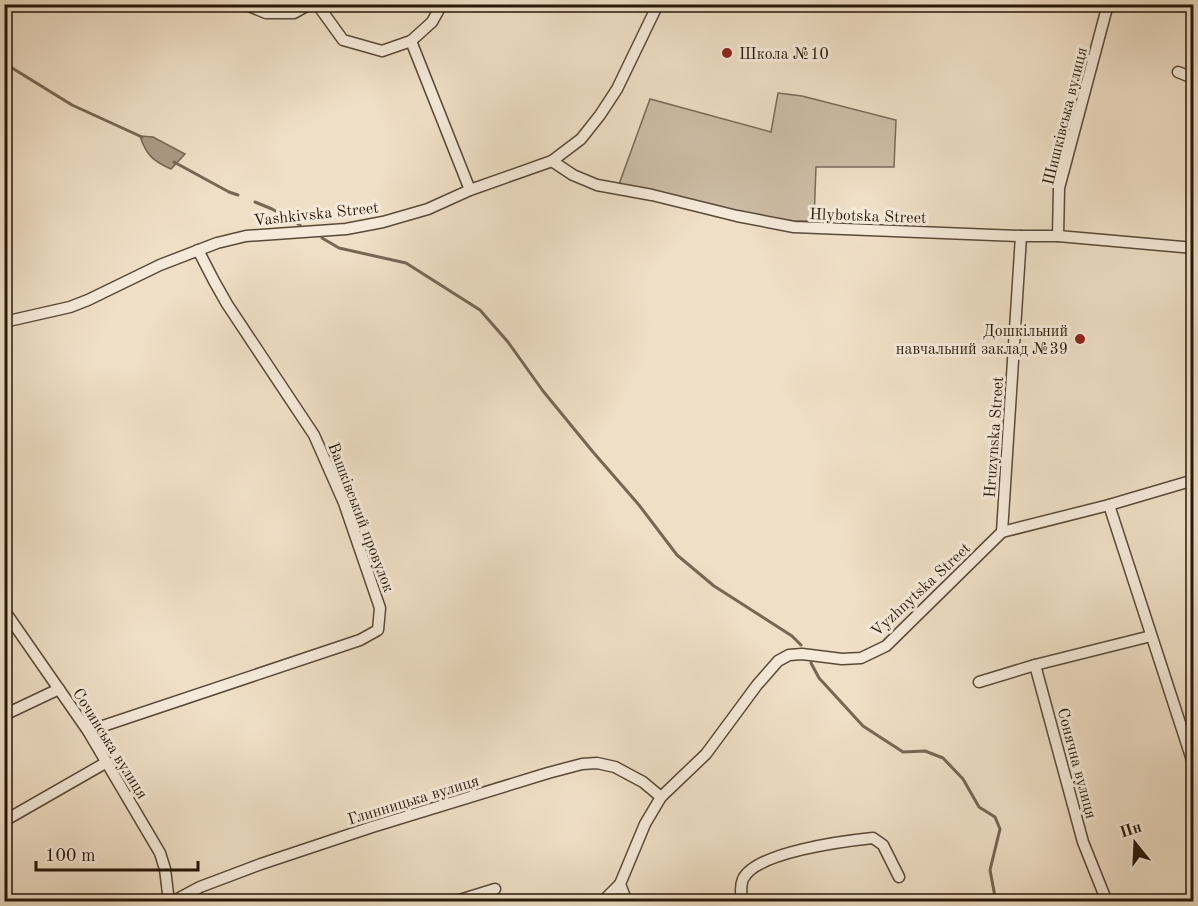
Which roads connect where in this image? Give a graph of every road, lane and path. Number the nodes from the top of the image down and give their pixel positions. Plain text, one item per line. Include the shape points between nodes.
1 (244, 4) edge
2 (310, 4) edge
3 (317, 4) edge
4 (442, 4) edge
5 (658, 4) edge
6 (1108, 4) edge
7 (411, 41) junction
8 (1178, 72) dead end
9 (1194, 83) edge
10 (552, 161) junction
11 (470, 190) junction
12 (1022, 236) junction
13 (1058, 236) junction
14 (1194, 248) edge
15 (198, 250) junction
16 (4, 322) edge
17 (1194, 480) edge
18 (1109, 506) junction
19 (1002, 532) junction
20 (4, 610) edge
21 (1151, 636) junction
22 (1035, 665) junction
23 (979, 682) dead end
24 (59, 689) junction
25 (4, 715) edge
26 (88, 731) junction
27 (1190, 740) edge
28 (106, 762) junction
29 (1194, 766) edge
30 (661, 797) junction
31 (4, 821) edge
32 (899, 877) dead end
33 (620, 884) junction
34 (495, 889) dead end
35 (170, 902) edge
36 (453, 902) edge
37 (602, 902) edge
38 (627, 902) edge
39 (742, 902) edge
40 (1107, 902) edge

1 - 2 street via 266,13 294,13
3 - 7 street via 343,40 382,51
4 - 7 street via 432,22
5 - 10 street, Vashkivska Street via 618,89 581,139
6 - 13 street, Шишківська вулиця via 1059,188
7 - 11 street
8 - 9 street
10 - 11 street, Vashkivska Street
10 - 12 street, Hlybotska Street via 597,185 794,227
11 - 15 street, Vashkivska Street via 428,209 384,222 336,230 246,236
12 - 13 street, Hlybotska Street
12 - 19 street, Hruzynska Street
13 - 14 street, Hlybotska Street
15 - 16 street, Vashkivska Street via 70,307
15 - 26 street, Вашківський провулок via 227,304 314,435 344,503 380,608 378,630 360,640
17 - 18 street
18 - 19 street
18 - 21 street
19 - 30 street, Vyzhnytska Street via 886,646 861,658 802,654 778,661 706,754
20 - 24 street, Сочинська вулиця
21 - 22 street
21 - 27 street
22 - 23 street
22 - 40 street, Сонячна вулиця via 1083,842
24 - 25 street
24 - 26 street, Сочинська вулиця
26 - 28 street, Сочинська вулиця
27 - 29 street
28 - 31 street
28 - 35 street, Сочинська вулиця via 160,853
30 - 33 street, Vyzhnytska Street
30 - 35 street, Глинницька вулиця via 615,767 582,764 261,864 200,886
32 - 39 street via 883,845 873,838 842,841 786,853 753,867 741,886
33 - 37 street, Vyzhnytska Street
33 - 38 street
34 - 36 street

